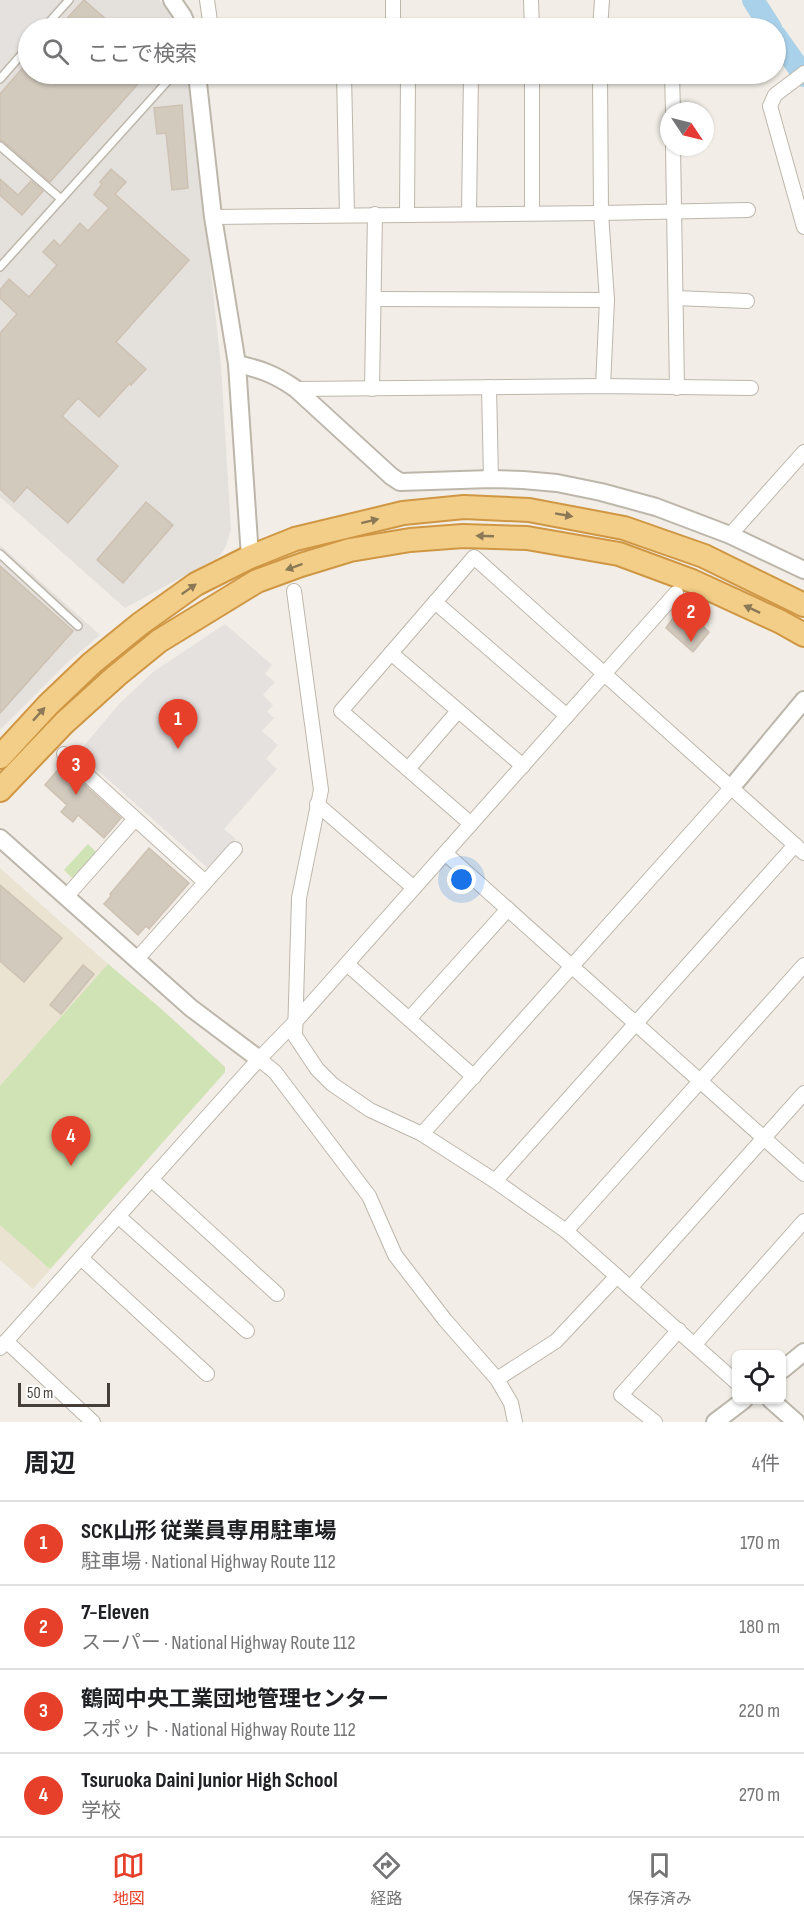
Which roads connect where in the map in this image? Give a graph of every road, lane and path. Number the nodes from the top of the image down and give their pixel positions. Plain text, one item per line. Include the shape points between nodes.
1 (69, 0) edge
2 (172, 0) edge
3 (207, 0) edge
4 (393, 0) edge
5 (531, 0) edge
6 (602, 0) edge
7 (53, 18) edge
8 (184, 18) edge
9 (210, 18) edge
10 (393, 18) edge
11 (532, 18) edge
12 (601, 18) edge
13 (18, 58) edge
14 (804, 73) edge
15 (0, 79) edge
16 (165, 84) edge
17 (198, 84) edge
18 (345, 84) edge
19 (408, 84) edge
20 (471, 84) edge
21 (532, 84) edge
22 (600, 84) edge
23 (672, 84) edge
24 (673, 102) edge
25 (0, 146) edge
26 (673, 156) edge
27 (60, 199) junction
28 (674, 210) junction
29 (748, 210) dead end
30 (469, 213) junction
31 (532, 213) junction
32 (601, 213) junction
33 (375, 214) junction
34 (407, 214) junction
35 (347, 215) junction
36 (213, 217) junction
37 (804, 227) edge
38 (0, 267) edge
39 (676, 298) junction
40 (374, 299) junction
41 (607, 300) junction
42 (747, 301) dead end
43 (237, 364) junction
44 (603, 386) junction
45 (489, 387) junction
46 (676, 388) junction
47 (751, 388) dead end
48 (296, 389) junction
49 (372, 389) junction
50 (804, 452) edge
51 (491, 479) junction
52 (730, 535) junction
53 (0, 554) edge
54 (250, 557) junction
55 (804, 570) edge
56 (294, 591) dead end
57 (676, 593) dead end
58 (435, 602) junction
59 (804, 605) edge
60 (78, 626) dead end
61 (804, 635) edge
62 (391, 653) junction
63 (604, 675) junction
64 (804, 700) edge
65 (458, 711) junction
66 (567, 716) junction
67 (64, 754) dead end
68 (0, 757) edge
69 (523, 766) junction
70 (408, 769) junction
71 (731, 788) junction
72 (0, 790) edge
73 (317, 804) junction
74 (135, 819) junction
75 (471, 824) junction
76 (0, 838) edge
77 (235, 849) dead end
78 (799, 849) edge
79 (445, 853) junction
80 (205, 882) junction
81 (414, 888) junction
82 (66, 897) junction
83 (508, 909) junction
84 (136, 959) junction
85 (347, 964) junction
86 (804, 964) edge
87 (572, 967) junction
88 (410, 1019) junction
89 (295, 1022) junction
90 (636, 1023) junction
91 (259, 1059) junction
92 (474, 1077) junction
93 (700, 1081) junction
94 (804, 1093) edge
95 (422, 1134) junction
96 (764, 1138) junction
97 (804, 1174) edge
98 (152, 1179) junction
99 (495, 1181) junction
100 (118, 1216) junction
101 (804, 1221) edge
102 (566, 1231) junction
103 (81, 1258) junction
104 (617, 1276) junction
105 (630, 1288) junction
106 (277, 1294) dead end
107 (679, 1330) junction
108 (247, 1331) dead end
109 (3, 1344) edge
110 (694, 1344) junction
111 (804, 1352) edge
112 (786, 1367) edge
113 (207, 1374) dead end
114 (732, 1378) edge
115 (497, 1379) junction
116 (739, 1404) edge
117 (776, 1404) edge
118 (93, 1422) edge
119 (515, 1422) edge
120 (655, 1422) edge
121 (715, 1422) edge
122 (796, 1422) edge

1 - 7 lane
2 - 8 street
3 - 9 street
4 - 10 street
5 - 11 street
6 - 12 street
13 - 15 lane
14 - 37 street via 775,95 770,106
16 - 27 lane
17 - 36 street
18 - 35 street
19 - 34 street
20 - 30 street
21 - 31 street
22 - 32 street
23 - 24 street
25 - 27 lane
26 - 28 street
27 - 38 lane
28 - 29 street
28 - 32 street
28 - 39 street
30 - 31 street
30 - 34 street
31 - 32 street
32 - 41 street
33 - 34 street
33 - 35 street
33 - 40 street
35 - 36 street
36 - 43 street
39 - 42 street
39 - 46 street
40 - 41 street
40 - 49 street
41 - 44 street
43 - 48 street via 261,369
43 - 54 street
44 - 45 street
44 - 46 street
45 - 49 street
45 - 51 street
46 - 47 street
48 - 49 street
48 - 51 street via 400,482
50 - 52 street
51 - 52 street via 557,483 601,492 656,507
52 - 55 street
53 - 60 lane
54 -> 59 highway via 295,539 403,513 464,507 529,510 624,528 704,556
68 -> 54 highway via 92,663 140,624 196,584
56 - 73 street via 321,790
57 - 63 street
58 - 62 street
58 - 63 street via 474,557
58 - 66 street
61 -> 72 highway via 692,581 618,554 527,538 463,536 350,550 257,582 159,641 64,723
62 - 65 street
62 - 70 street via 341,711
63 - 66 street
63 - 71 street
64 - 71 street
65 - 69 street
65 - 70 street
66 - 69 street
67 - 74 street
69 - 75 street
70 - 75 street
71 - 78 street
71 - 87 street
73 - 81 street
73 - 89 street via 299,898
74 - 80 street
74 - 82 street
75 - 79 street
76 - 82 street
77 - 80 street
78 - 90 street
79 - 81 street
79 - 83 street
80 - 84 street
81 - 85 street
82 - 84 street
83 - 87 street
83 - 88 street
84 - 91 street via 191,1008
85 - 88 street
85 - 89 street
86 - 93 street
87 - 90 street
87 - 92 street
88 - 92 street
89 - 91 street
89 - 95 street via 296,1036 332,1084 370,1110
90 - 93 street
90 - 99 street
91 - 98 street
91 - 115 street via 275,1072 369,1196 394,1254
92 - 95 street
93 - 96 street
93 - 102 street
94 - 96 street
95 - 99 street
96 - 97 street
96 - 105 street
98 - 100 street
98 - 106 street
99 - 102 street
100 - 103 street
100 - 108 street
101 - 110 street
102 - 104 street
103 - 109 street
103 - 113 street
104 - 105 street
104 - 115 street via 556,1341
105 - 107 street
107 - 110 street
107 - 120 street via 621,1395
109 - 118 street
110 - 114 street
111 - 112 street
115 - 119 street via 511,1404
116 - 121 street
117 - 122 street

